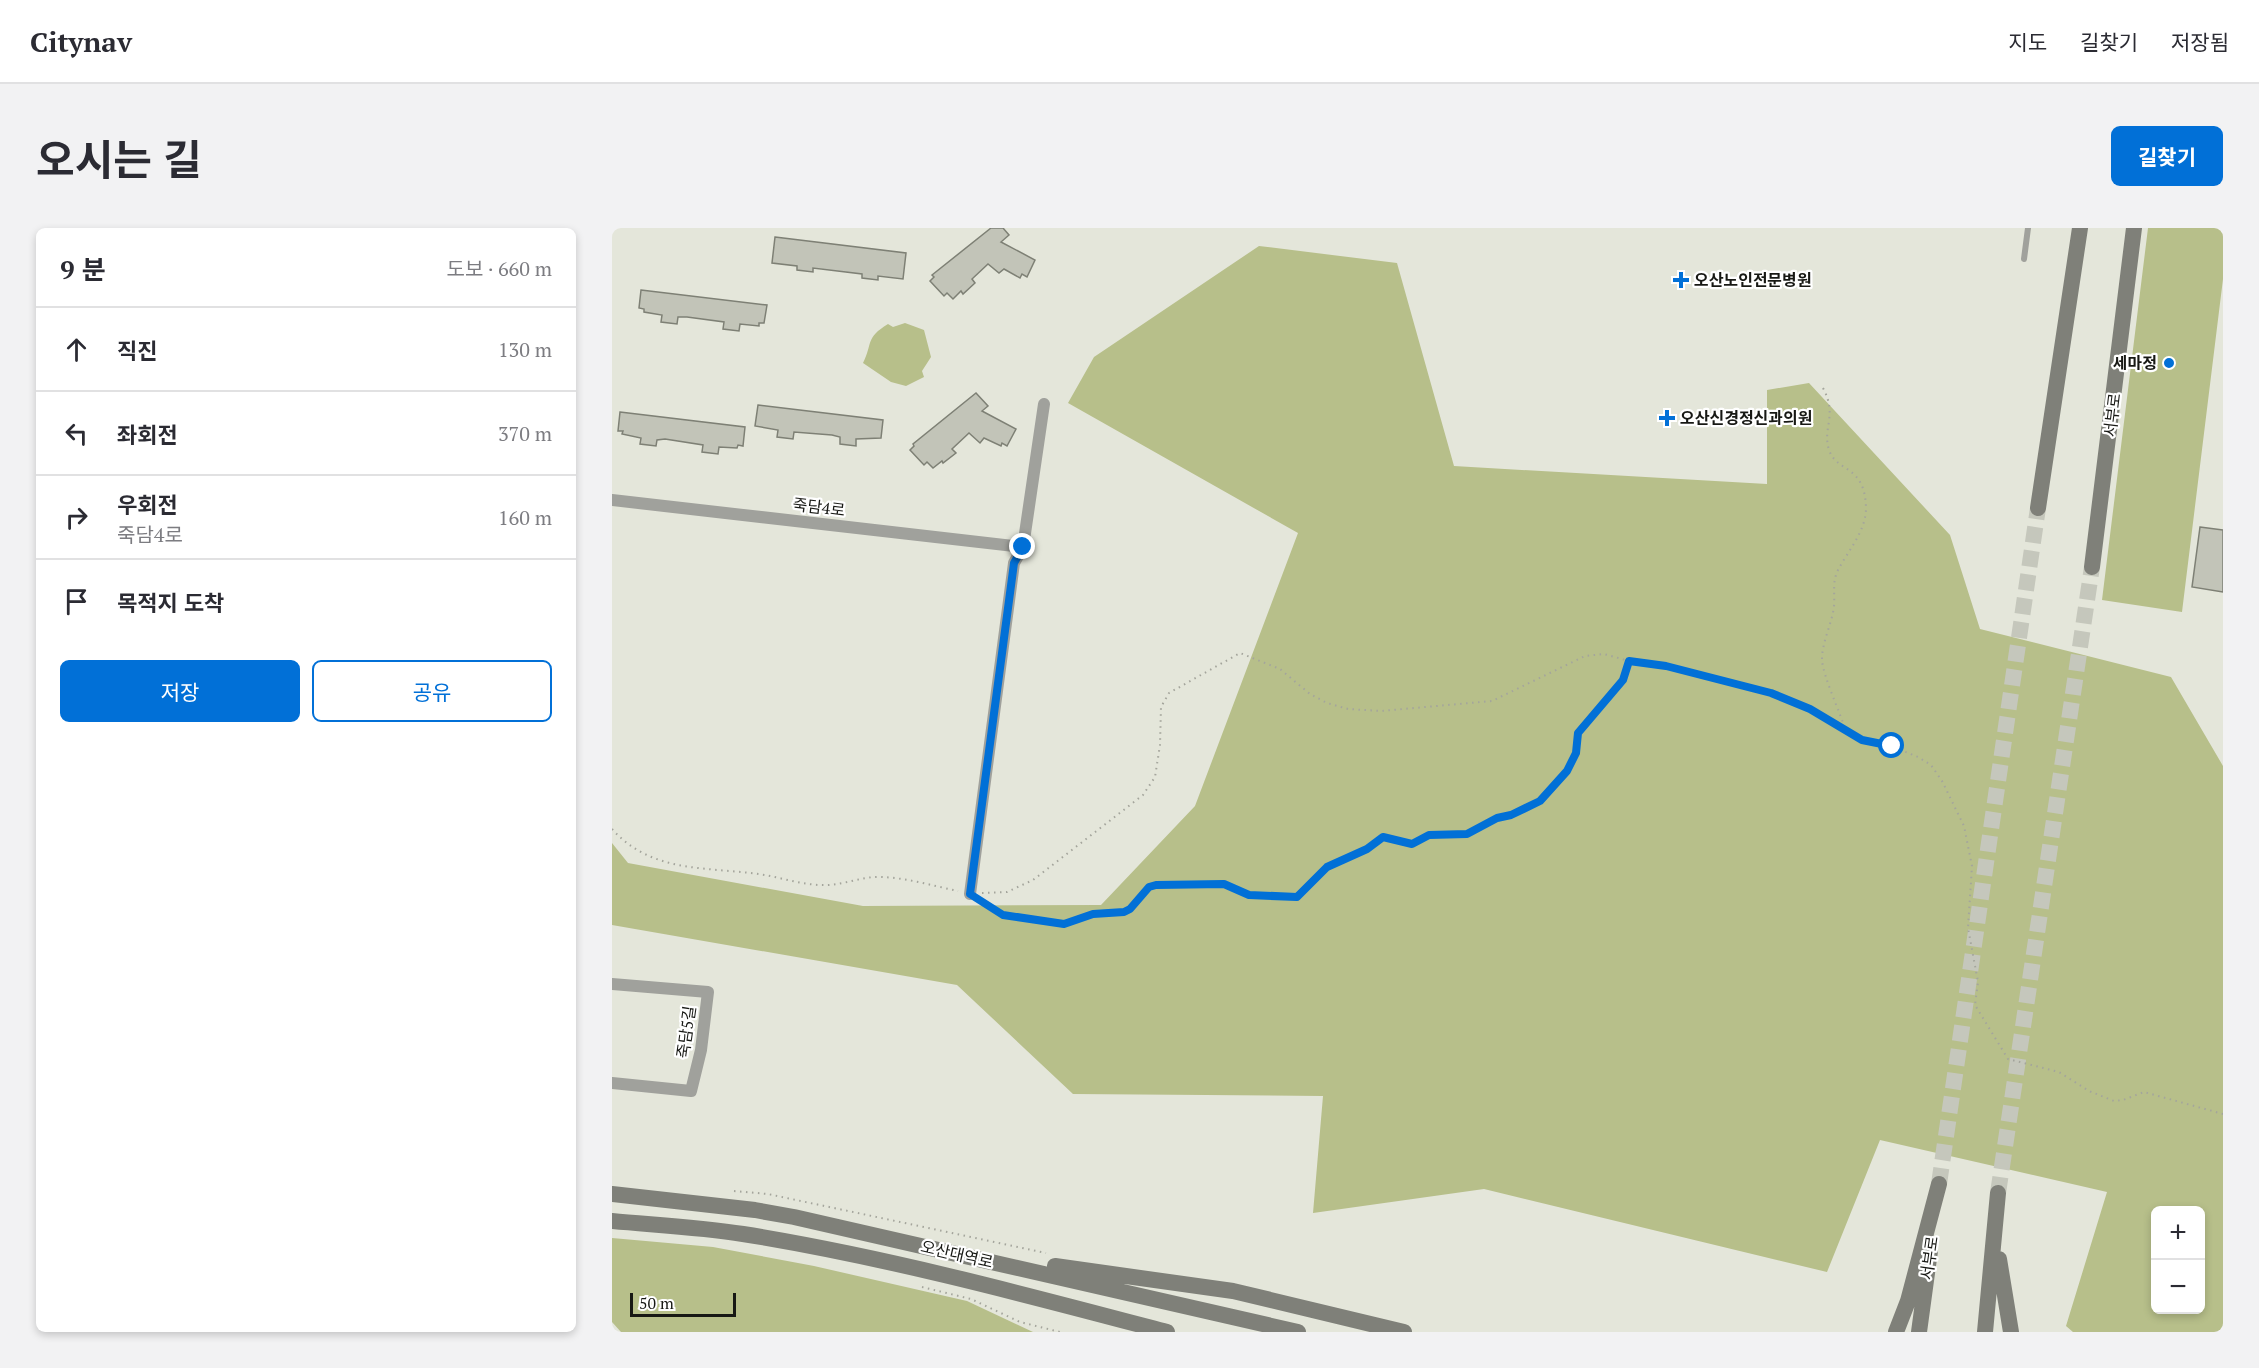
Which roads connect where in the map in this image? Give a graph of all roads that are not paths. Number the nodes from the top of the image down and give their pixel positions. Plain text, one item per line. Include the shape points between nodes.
1 (2028, 228) edge
2 (2080, 228) edge
3 (2134, 228) edge
4 (2024, 259) dead end
5 (1044, 404) dead end
6 (612, 500) edge
7 (2038, 508) tunnel mouth
8 (1023, 547) junction
9 (2092, 567) tunnel mouth
10 (970, 894) road end
11 (612, 984) edge
12 (612, 1083) edge
13 (1998, 1192) tunnel mouth
14 (612, 1194) edge
15 (612, 1221) edge
16 (1996, 1225) junction
17 (969, 1256) junction
18 (1270, 1329) edge
19 (1167, 1332) edge
20 (1298, 1332) edge
21 (1404, 1332) edge
22 (1896, 1332) edge
23 (1919, 1332) edge
24 (1985, 1332) edge
25 (2011, 1332) edge

1 - 4 lane
2 - 7 main road
3 - 9 main road, 서부로
5 - 8 street
6 - 8 street, 죽담4로
8 - 10 street via 1014,563
11 - 12 street, 죽담5길 via 708,993 691,1091
13 - 16 main road
14 - 17 main road, 오산대역로 via 755,1209
15 - 19 main road, 오산대역로 via 741,1234 834,1251 1009,1290
16 - 24 main road
16 - 25 main road
17 - 18 main road, 오산대역로
17 - 21 main road via 1233,1291
18 - 20 main road, 오산대역로
22 - 23 main road, 서부로 via 1939,1184

